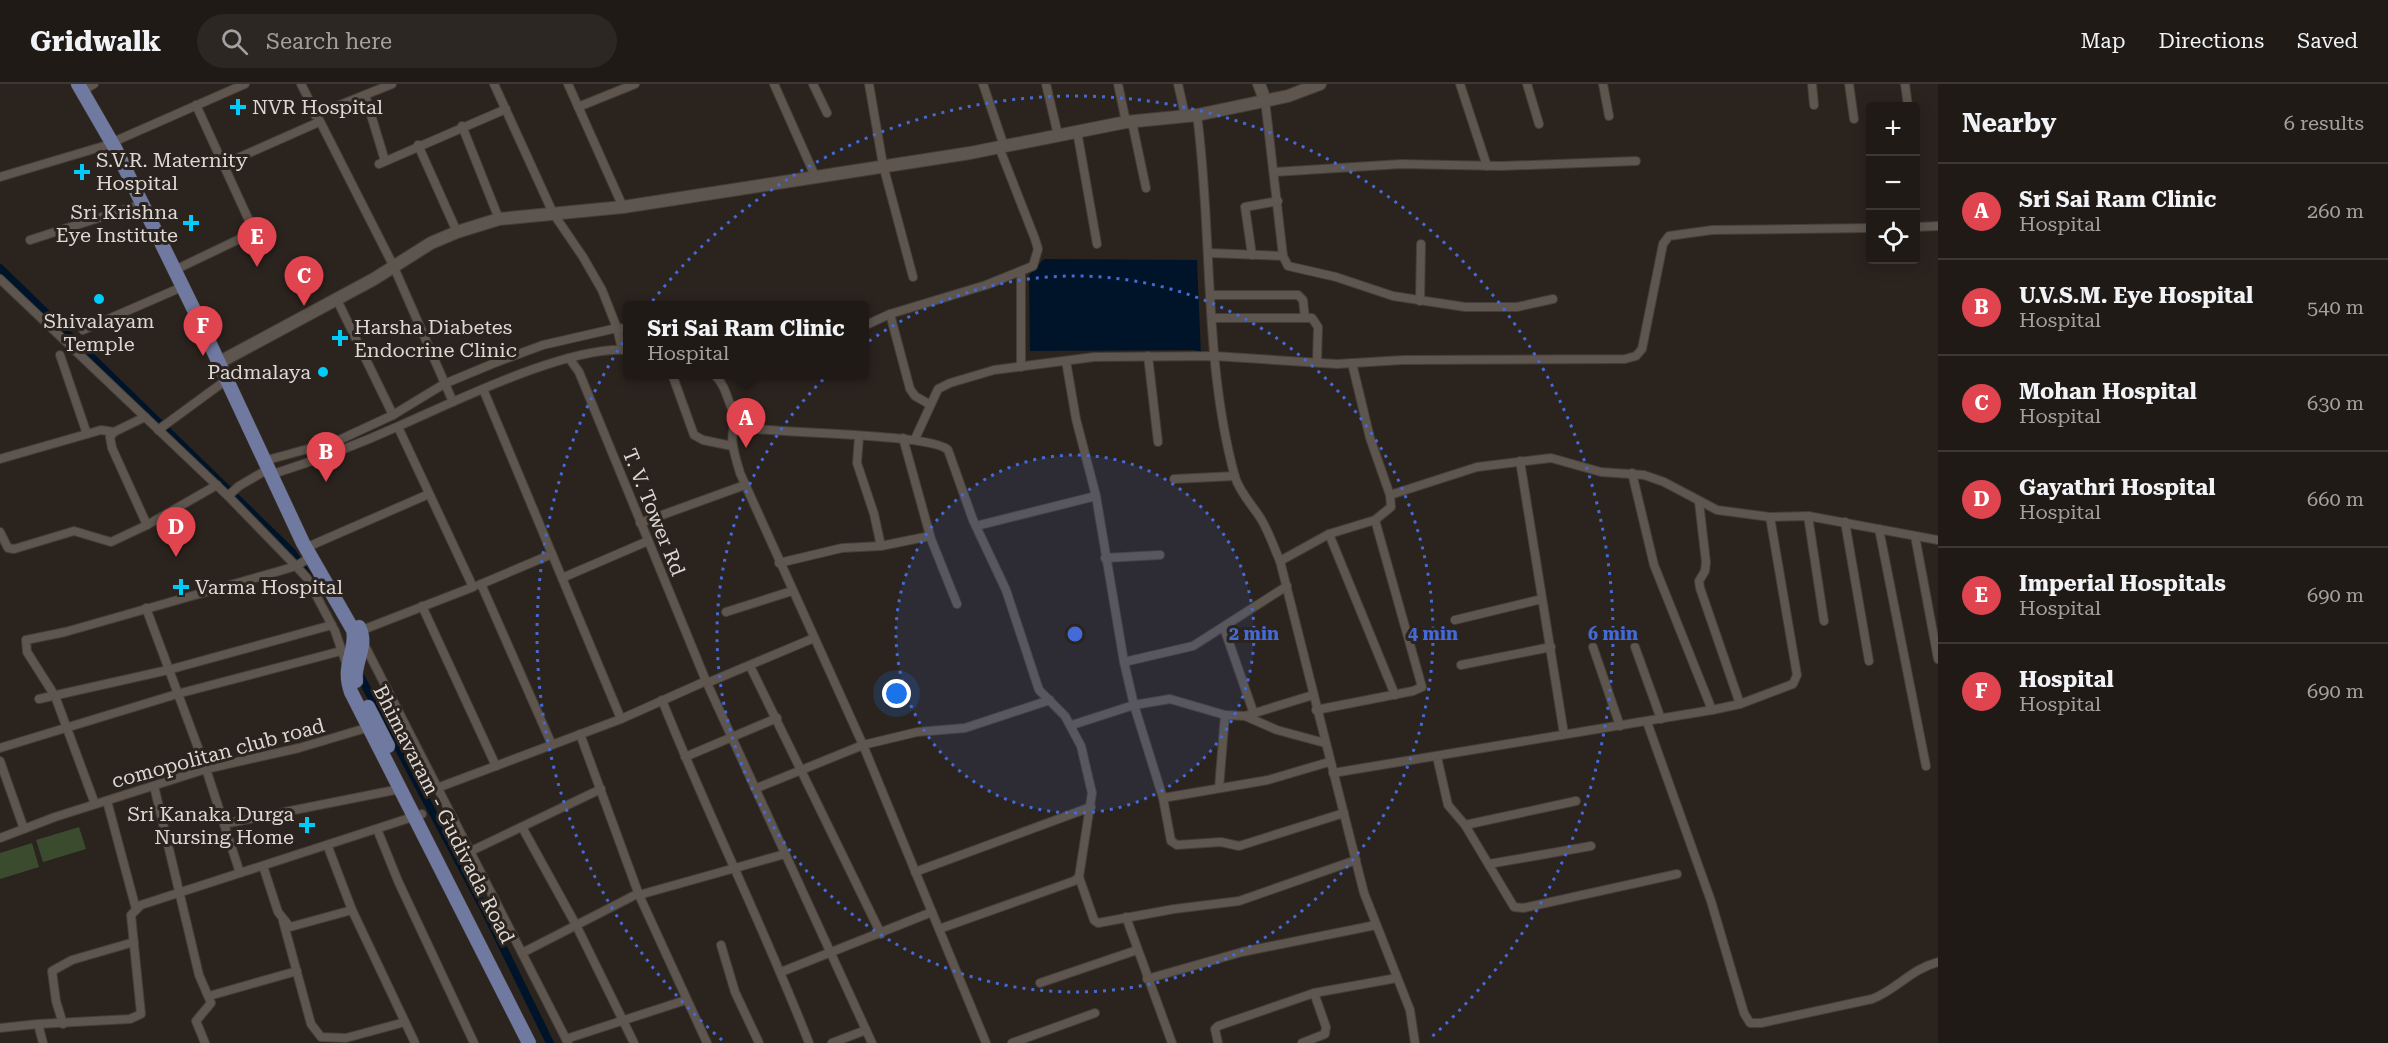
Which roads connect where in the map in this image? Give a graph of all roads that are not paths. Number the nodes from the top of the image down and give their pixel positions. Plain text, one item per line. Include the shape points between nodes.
1 (245, 84) edge
2 (301, 84) edge
3 (392, 84) edge
4 (494, 84) edge
5 (568, 84) edge
6 (635, 84) edge
7 (774, 84) edge
8 (813, 84) edge
9 (869, 84) edge
10 (983, 84) edge
11 (1046, 84) edge
12 (1118, 84) edge
13 (1178, 84) edge
14 (1259, 84) edge
15 (1320, 84) edge
16 (1460, 84) edge
17 (1527, 84) edge
18 (1603, 84) edge
19 (1812, 84) edge
20 (1849, 84) edge
21 (1905, 84) edge
22 (86, 86) edge
23 (229, 87) edge
24 (365, 95) junction
25 (1265, 100) junction
26 (1907, 102) edge
27 (196, 105) junction
28 (1814, 105) dead end
29 (578, 107) junction
30 (506, 109) junction
31 (827, 113) dead end
32 (1191, 115) junction
33 (1609, 116) dead end
34 (317, 118) junction
35 (1854, 119) dead end
36 (1129, 122) junction
37 (1539, 124) dead end
38 (462, 126) junction
39 (1077, 131) junction
40 (1058, 135) junction
41 (114, 141) junction
42 (418, 145) junction
43 (1001, 146) junction
44 (1636, 161) dead end
45 (222, 165) junction
46 (883, 165) junction
47 (1487, 166) junction
48 (1275, 172) junction
49 (815, 176) junction
50 (0, 177) edge
51 (1146, 188) dead end
52 (1278, 201) junction
53 (142, 204) junction
54 (623, 207) junction
55 (553, 213) junction
56 (499, 219) junction
57 (1938, 226) edge
58 (1920, 227) edge
59 (1866, 228) edge
60 (457, 232) junction
61 (30, 240) dead end
62 (1097, 244) dead end
63 (1421, 244) dead end
64 (1210, 253) junction
65 (1252, 255) junction
66 (1283, 256) junction
67 (393, 265) junction
68 (180, 267) junction
69 (1021, 271) junction
70 (913, 277) dead end
71 (0, 279) edge
72 (182, 286) junction
73 (1212, 295) junction
74 (1553, 299) dead end
75 (337, 300) junction
76 (1420, 300) junction
77 (890, 314) junction
78 (1212, 318) junction
79 (1305, 318) junction
80 (869, 324) edge
81 (617, 328) junction
82 (623, 329) edge
83 (83, 330) dead end
84 (623, 344) edge
85 (623, 349) edge
86 (60, 355) dead end
87 (1214, 356) junction
88 (1148, 357) junction
89 (569, 358) junction
90 (1066, 361) junction
91 (221, 362) junction
92 (1317, 362) junction
93 (1352, 363) junction
94 (1020, 367) junction
95 (229, 378) junction
96 (673, 379) edge
97 (717, 379) edge
98 (444, 384) junction
99 (483, 389) junction
100 (453, 402) junction
101 (929, 404) junction
102 (393, 415) junction
103 (145, 417) junction
104 (736, 421) junction
105 (398, 427) junction
106 (159, 429) junction
107 (114, 432) junction
108 (87, 434) junction
109 (859, 437) junction
110 (903, 438) junction
111 (915, 439) junction
112 (1158, 442) dead end
113 (732, 446) junction
114 (0, 459) edge
115 (1520, 460) junction
116 (272, 468) junction
117 (1632, 473) junction
118 (1235, 476) junction
119 (1174, 479) dead end
120 (217, 485) junction
121 (745, 485) junction
122 (429, 494) junction
123 (1390, 495) junction
124 (228, 496) junction
125 (1096, 496) junction
126 (1699, 502) junction
127 (1808, 516) junction
128 (1770, 517) junction
129 (1375, 520) junction
130 (1845, 522) junction
131 (640, 523) junction
132 (147, 525) junction
133 (976, 526) junction
134 (1879, 529) junction
135 (0, 532) edge
136 (1329, 534) junction
137 (930, 536) junction
138 (1915, 536) junction
139 (1938, 540) edge
140 (648, 541) junction
141 (881, 546) junction
142 (552, 554) junction
143 (1160, 555) dead end
144 (305, 558) junction
145 (1105, 558) junction
146 (1280, 561) junction
147 (779, 563) junction
148 (562, 578) junction
149 (477, 586) junction
150 (1287, 586) junction
151 (792, 591) junction
152 (1542, 599) junction
153 (957, 604) dead end
154 (422, 606) junction
155 (146, 608) junction
156 (726, 612) dead end
157 (1455, 620) dead end
158 (1824, 621) dead end
159 (332, 625) junction
160 (1224, 628) junction
161 (814, 638) junction
162 (1551, 647) junction
163 (1593, 647) dead end
164 (1635, 647) dead end
165 (354, 654) junction
166 (1938, 659) edge
167 (1869, 661) dead end
168 (1124, 662) junction
169 (1461, 665) dead end
170 (750, 666) junction
171 (168, 670) junction
172 (706, 682) junction
173 (177, 694) junction
174 (1313, 695) junction
175 (1395, 695) junction
176 (55, 696) junction
177 (39, 699) dead end
178 (662, 700) junction
179 (1050, 700) junction
180 (1740, 704) junction
181 (1134, 705) junction
182 (1316, 710) junction
183 (1712, 710) junction
184 (1225, 715) junction
185 (1249, 715) junction
186 (621, 718) junction
187 (777, 718) junction
188 (1661, 719) junction
189 (1647, 722) junction
190 (1072, 725) junction
191 (67, 726) junction
192 (373, 726) junction
193 (1620, 726) junction
194 (580, 734) junction
195 (1564, 734) junction
196 (733, 738) junction
197 (1325, 743) junction
198 (552, 745) junction
199 (863, 745) junction
200 (0, 748) edge
201 (685, 757) junction
202 (1437, 757) junction
203 (0, 760) edge
204 (1329, 762) junction
205 (496, 766) junction
206 (1926, 766) dead end
207 (206, 769) junction
208 (802, 770) junction
209 (1333, 773) junction
210 (2, 774) edge
211 (154, 786) junction
212 (437, 788) junction
213 (757, 788) junction
214 (1219, 788) junction
215 (400, 789) junction
216 (601, 789) junction
217 (1163, 798) junction
218 (107, 801) junction
219 (1576, 801) dead end
220 (95, 804) junction
221 (1091, 807) junction
222 (1344, 813) junction
223 (419, 816) junction
224 (224, 824) junction
225 (1465, 825) junction
226 (522, 827) junction
227 (24, 829) junction
228 (377, 829) junction
229 (0, 838) edge
230 (1591, 846) dead end
231 (328, 847) junction
232 (470, 852) junction
233 (785, 854) junction
234 (1356, 860) junction
235 (1489, 864) junction
236 (263, 866) junction
237 (736, 868) junction
238 (915, 872) junction
239 (240, 873) junction
240 (1677, 873) dead end
241 (1079, 877) junction
242 (179, 894) junction
243 (639, 894) junction
244 (136, 909) junction
245 (352, 910) junction
246 (932, 912) junction
247 (1126, 917) junction
248 (283, 921) junction
249 (576, 925) junction
250 (1376, 925) junction
251 (939, 929) junction
252 (881, 934) junction
253 (134, 942) junction
254 (722, 945) dead end
255 (1137, 950) junction
256 (522, 953) junction
257 (831, 954) junction
258 (1938, 962) edge
259 (297, 972) junction
260 (781, 972) junction
261 (1397, 978) junction
262 (1147, 979) junction
263 (1040, 983) dead end
264 (1314, 993) junction
265 (208, 996) junction
266 (686, 999) junction
267 (518, 1013) junction
268 (1095, 1013) dead end
269 (623, 1020) junction
270 (405, 1022) junction
271 (38, 1024) junction
272 (63, 1024) junction
273 (0, 1028) edge
274 (866, 1030) junction
275 (567, 1041) edge
276 (43, 1043) edge
277 (205, 1043) edge
278 (415, 1043) edge
279 (474, 1043) edge
280 (529, 1043) edge
281 (537, 1043) edge
282 (634, 1043) edge
283 (707, 1043) edge
284 (759, 1043) edge
285 (809, 1043) edge
286 (832, 1043) edge
287 (872, 1043) edge
288 (986, 1043) edge
289 (1012, 1043) edge
290 (1172, 1043) edge
291 (1218, 1043) edge
292 (1302, 1043) edge
293 (1415, 1043) edge

1 - 23 street
2 - 34 street
3 - 24 street
4 - 30 street
5 - 29 street
6 - 29 street
7 - 49 street
8 - 31 street
9 - 46 street
10 - 43 street
11 - 40 street
12 - 36 street
13 - 32 street
14 - 25 main road
15 - 25 main road
16 - 47 street
17 - 37 street
18 - 33 street
19 - 28 street
20 - 35 street
21 - 26 street
22 - 41 main road
23 - 27 street
24 - 34 street
24 - 42 street via 382,163
25 - 32 main road
25 - 48 street
27 - 41 street
27 - 45 street
29 - 54 street
30 - 38 street
30 - 55 street
32 - 36 main road
32 - 64 street
34 - 45 street
34 - 67 street
36 - 39 main road
36 - 51 street
38 - 42 street
38 - 56 street
39 - 40 main road
39 - 62 street
40 - 43 main road
41 - 50 street
41 - 53 main road
41 - 68 main road
42 - 60 street
43 - 46 main road
43 - 69 street via 1038,249 1033,266
44 - 47 street
45 - 68 street via 252,233
46 - 49 main road
46 - 70 street
47 - 48 street via 1401,164
48 - 52 street
49 - 54 main road
52 - 65 street via 1245,207
52 - 66 street
53 - 61 street
53 - 72 main road
54 - 55 main road
55 - 56 main road
55 - 81 street via 602,290
56 - 60 main road
57 - 58 street
59 - 93 street via 1712,230 1669,236 1663,244 1642,349 1625,359
60 - 67 main road
63 - 76 street
64 - 65 street
64 - 73 street
65 - 66 street
66 - 76 street via 1288,266 1296,270
67 - 75 main road
67 - 98 street
68 - 91 main road
69 - 77 street
69 - 94 street
71 - 103 street
72 - 83 street
72 - 91 main road
73 - 78 street
73 - 79 street via 1298,296 1303,300
74 - 76 street via 1517,307
75 - 91 main road
75 - 102 street
77 - 80 street
77 - 101 street via 910,389
78 - 79 street
78 - 87 street
79 - 92 street via 1316,322
81 - 82 street
81 - 84 street
81 - 98 street via 543,345
85 - 89 street
86 - 108 street
87 - 88 street
87 - 92 street
87 - 118 street
88 - 90 street
88 - 112 street
89 - 99 street
89 - 131 street, T. V. Tower Rd via 579,372
90 - 94 street
90 - 125 street
91 - 95 main road
92 - 93 street
93 - 123 street via 1370,438
94 - 101 street via 950,383 938,390
95 - 106 street
95 - 116 main road
96 - 113 street via 694,435
97 - 104 street
98 - 100 street
98 - 102 street
99 - 100 street
99 - 142 street
100 - 105 street
101 - 111 street
102 - 116 street
103 - 106 street
103 - 107 street
104 - 109 street via 746,429
104 - 113 street
105 - 116 street via 333,455
105 - 122 street
106 - 120 street
107 - 108 street via 104,429
107 - 132 street via 110,437 112,448
108 - 114 street
109 - 110 street
109 - 141 street via 857,463
110 - 111 street
110 - 137 street
111 - 133 street via 948,450
113 - 121 street
115 - 117 street via 1560,459 1601,472
115 - 123 street via 1477,467
115 - 152 street
116 - 124 street
116 - 144 main road
117 - 126 street via 1664,482
117 - 183 street via 1654,565
118 - 119 street
118 - 146 street via 1263,522
120 - 124 street
120 - 132 street
121 - 131 street
121 - 147 street
122 - 144 street
122 - 149 street
123 - 129 street via 1391,507
124 - 144 street
125 - 133 street
125 - 145 street
126 - 128 street via 1717,510
126 - 180 street via 1706,562 1700,588
127 - 128 street
127 - 130 street
127 - 158 street
128 - 180 street via 1797,675 1793,684
129 - 136 street
129 - 175 street via 1422,687
130 - 134 street
130 - 167 street
131 - 140 street, T. V. Tower Rd
132 - 135 street via 111,542 74,531 14,549 8,548
133 - 179 street via 1006,590 1039,690
134 - 138 street
134 - 206 street
136 - 146 street
136 - 175 street
137 - 141 street
137 - 153 street
138 - 139 street
138 - 166 street
140 - 148 street
140 - 172 street, T. V. Tower Rd
141 - 147 street via 842,548
142 - 148 street
142 - 149 street
143 - 145 street
144 - 155 street
144 - 159 street via 307,578
144 - 165 main road
145 - 168 street
146 - 150 street
147 - 151 street
148 - 186 street
149 - 154 street
149 - 198 street
150 - 160 street
150 - 174 street
151 - 156 street
151 - 161 street
152 - 157 street
152 - 162 street
154 - 165 street
154 - 205 street
155 - 171 street
155 - 176 street via 26,640 27,652
159 - 165 street
159 - 171 street
160 - 168 street via 1193,646
160 - 185 street
161 - 170 street
161 - 199 street
162 - 169 street
162 - 195 street
163 - 193 street
164 - 188 street
165 - 173 street
165 - 192 main road, Bhimavaram - Gudivada Road
165 - 212 street
168 - 181 street
170 - 172 street
170 - 187 street
171 - 173 street
171 - 176 street
172 - 178 street
172 - 196 street, T. V. Tower Rd
173 - 191 street
173 - 207 street
174 - 182 street
174 - 185 street
175 - 182 street
176 - 177 street
176 - 191 street
178 - 186 street
178 - 201 street
179 - 190 street
179 - 199 street via 965,728 917,732
180 - 183 street
181 - 184 street via 1170,699
181 - 190 street
181 - 217 street
182 - 197 street
183 - 188 street
184 - 185 street
184 - 214 street
185 - 197 street via 1277,730
186 - 194 street
187 - 196 street
187 - 208 street
188 - 189 street
189 - 193 street
189 - 258 street via 1750,1023 1872,999 1911,972
190 - 221 street via 1088,775
191 - 200 street
191 - 220 street
192 - 207 street, comopolitan club road
192 - 215 main road, Bhimavaram - Gudivada Road
192 - 223 main road, Bhimavaram - Gudivada Road
193 - 195 street
194 - 198 street
194 - 216 street
195 - 202 street
196 - 201 street
196 - 213 street, T. V. Tower Rd
197 - 204 street
198 - 205 street
199 - 208 street
199 - 238 street
201 - 237 street
202 - 209 street
202 - 225 street via 1448,805
203 - 210 street
204 - 209 street
204 - 214 street via 1268,780
205 - 212 street
207 - 211 street, comopolitan club road
207 - 224 street
208 - 213 street
208 - 252 street
209 - 222 street
210 - 227 street
211 - 218 street, comopolitan club road
211 - 242 street
212 - 232 street
213 - 233 street, T. V. Tower Rd
214 - 217 street
215 - 223 main road, Bhimavaram - Gudivada Road
215 - 224 street
216 - 226 street
216 - 243 street
217 - 222 street via 1171,841 1177,845 1221,842 1239,846
218 - 220 street, comopolitan club road
218 - 244 street
219 - 225 street
220 - 227 street, comopolitan club road
221 - 238 street
221 - 241 street
222 - 234 street
223 - 228 street
223 - 267 main road, Bhimavaram - Gudivada Road
224 - 239 street
225 - 235 street
226 - 232 street
226 - 249 street
227 - 229 street, comopolitan club road
228 - 231 street
228 - 279 street
230 - 235 street
231 - 236 street
231 - 245 street
232 - 256 street
233 - 237 street
233 - 257 street, T. V. Tower Rd
234 - 247 street via 1239,901
234 - 250 street
235 - 240 street via 1509,902 1523,908
236 - 239 street
236 - 248 street
237 - 243 street
237 - 260 street
238 - 246 street
239 - 242 street
241 - 247 street via 1094,920 1098,923
241 - 251 street
242 - 244 street
242 - 265 street via 202,986
243 - 249 street
243 - 266 street
244 - 253 street via 131,915
245 - 248 street via 294,928
245 - 270 street
246 - 251 street
246 - 252 street
247 - 255 street
248 - 259 street
249 - 256 street
249 - 269 street
250 - 261 street
250 - 262 street via 1242,952
251 - 288 street
252 - 257 street
253 - 272 street via 72,960 52,970
253 - 272 street via 141,1014 130,1019
254 - 284 street via 735,992
255 - 262 street
255 - 263 street
256 - 275 street
257 - 260 street
257 - 274 street, T. V. Tower Rd
259 - 265 street
259 - 270 street via 311,1024 321,1037 346,1038
260 - 285 street
261 - 264 street
261 - 293 street via 1410,1010
262 - 290 street
264 - 291 street via 1218,1026
264 - 292 street via 1325,1034
265 - 277 street via 211,1003 196,1022
266 - 269 street
266 - 283 street
267 - 280 main road, Bhimavaram - Gudivada Road
267 - 281 main road
268 - 289 street
269 - 275 street
269 - 282 street
270 - 278 street
271 - 272 street
271 - 273 street
271 - 276 street
274 - 286 street
274 - 287 street, T. V. Tower Rd

